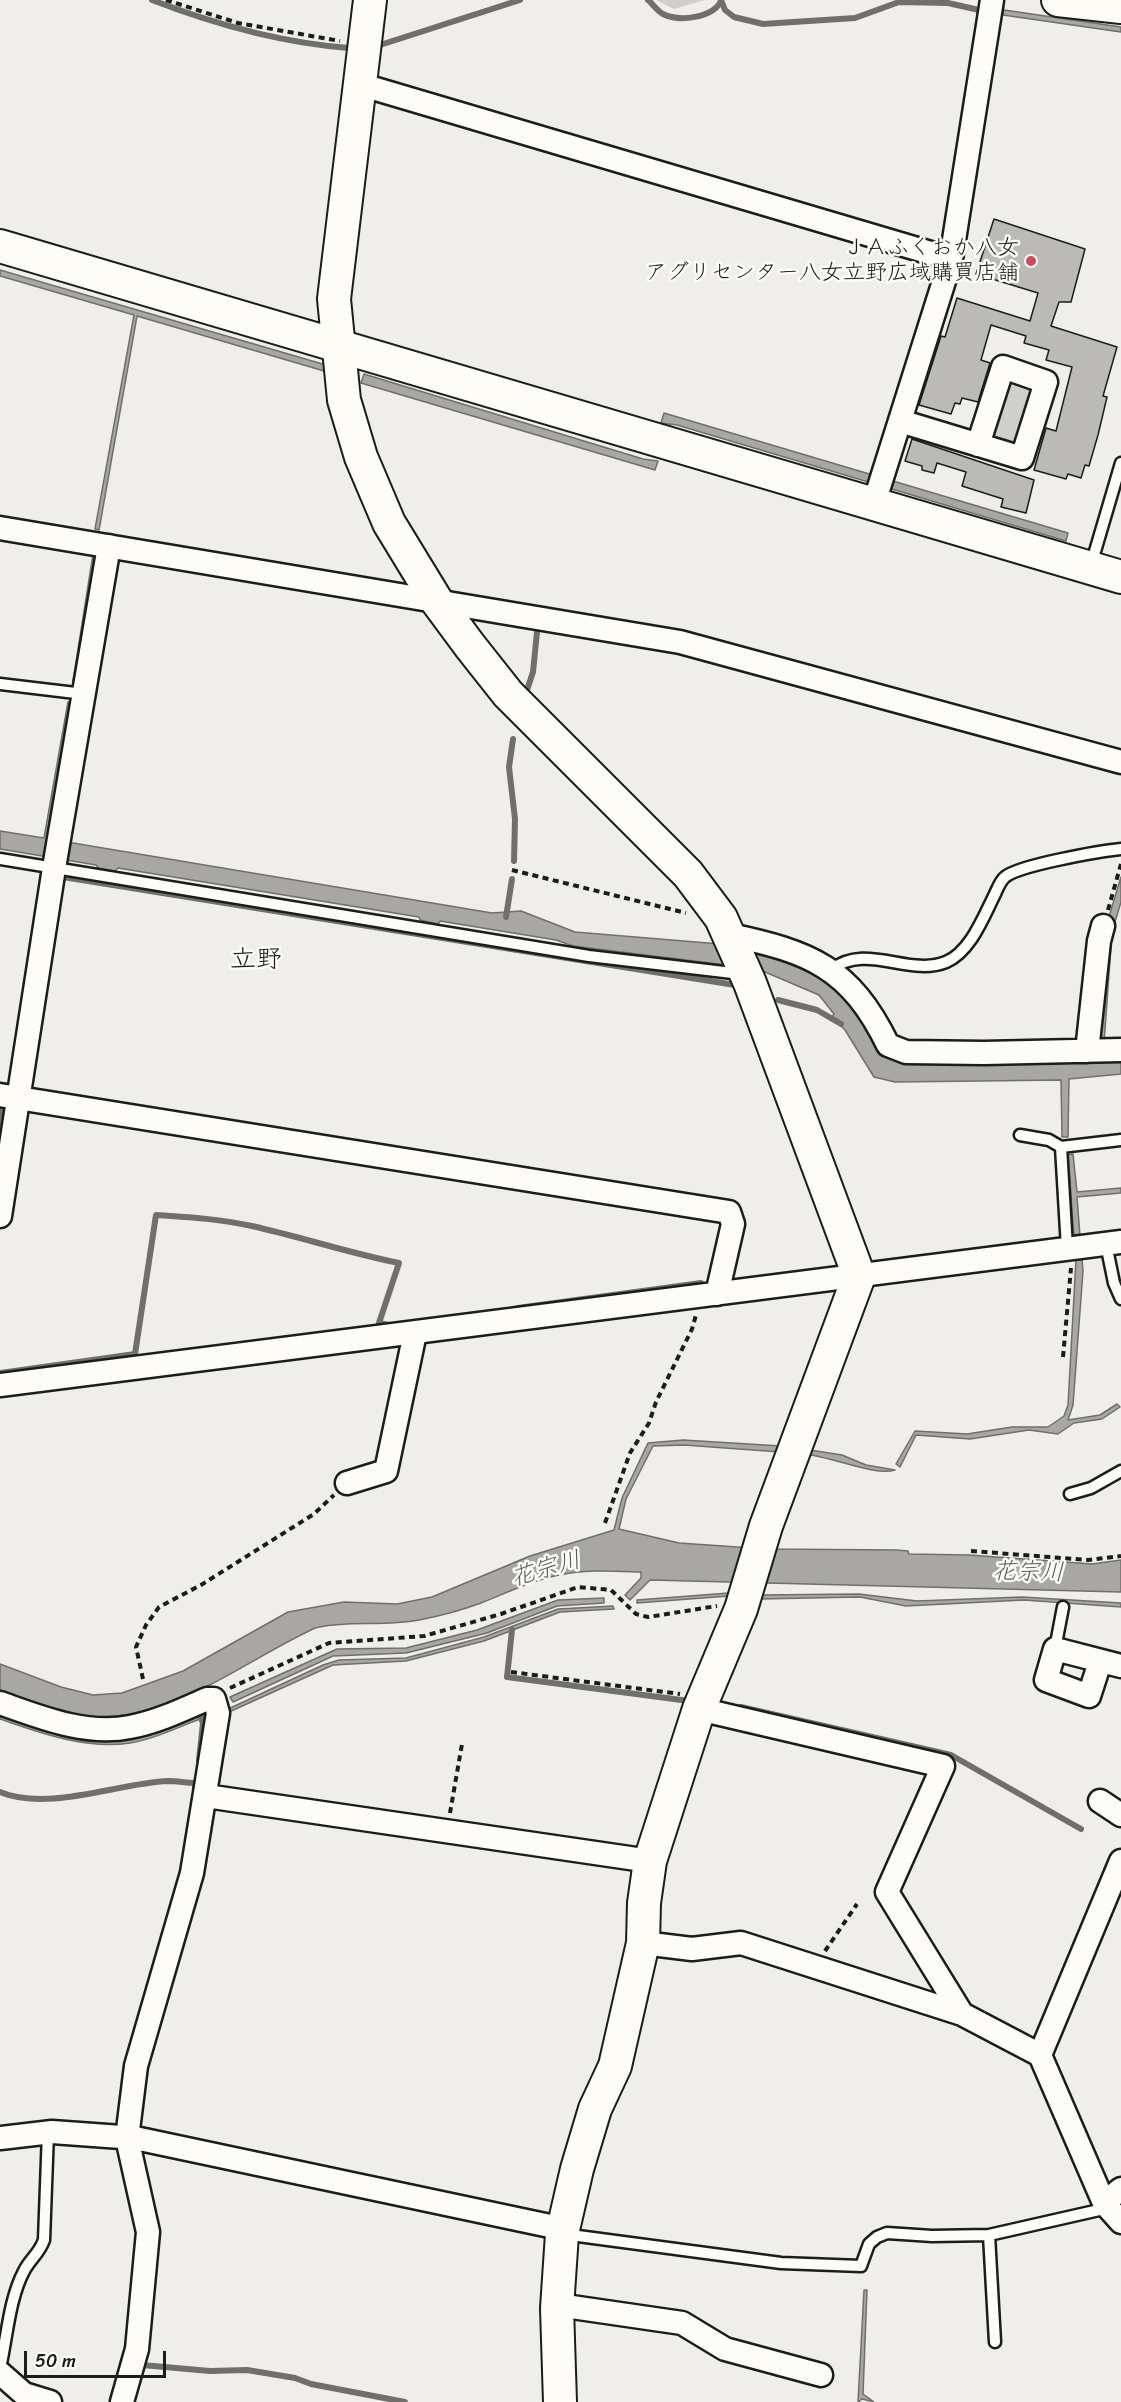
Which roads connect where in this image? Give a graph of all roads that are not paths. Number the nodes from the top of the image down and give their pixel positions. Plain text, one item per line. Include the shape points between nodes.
1 (370, 0) edge
2 (992, 0) edge
3 (1058, 0) edge
4 (1121, 8) edge
5 (359, 84) junction
6 (0, 246) edge
7 (951, 259) junction
8 (337, 344) junction
9 (900, 421) junction
10 (978, 445) dead end
11 (1121, 463) edge
12 (874, 503) junction
13 (0, 528) edge
14 (109, 546) junction
15 (1090, 568) junction
16 (1121, 577) edge
17 (436, 600) junction
18 (0, 684) edge
19 (84, 694) junction
20 (1121, 762) edge
21 (1121, 849) edge
22 (0, 859) edge
23 (55, 864) junction
24 (1103, 926) road end
25 (725, 927) junction
26 (831, 970) junction
27 (746, 975) junction
28 (1121, 1050) edge
29 (1087, 1051) junction
30 (9, 1097) edge
31 (1020, 1135) dead end
32 (1121, 1140) edge
33 (1061, 1147) junction
34 (0, 1216) edge
35 (1113, 1243) edge
36 (1067, 1248) junction
37 (859, 1276) junction
38 (707, 1295) junction
39 (1121, 1299) edge
40 (415, 1333) junction
41 (0, 1385) edge
42 (1121, 1471) edge
43 (347, 1483) road end
44 (1070, 1494) dead end
45 (1063, 1607) dead end
46 (1055, 1649) junction
47 (1110, 1664) edge
48 (0, 1703) edge
49 (701, 1703) junction
50 (206, 1796) junction
51 (1100, 1801) dead end
52 (1121, 1815) edge
53 (650, 1861) junction
54 (1121, 1861) edge
55 (643, 1943) junction
56 (962, 2014) junction
57 (1040, 2055) junction
58 (48, 2132) junction
59 (0, 2138) edge
60 (127, 2138) junction
61 (1114, 2206) edge
62 (563, 2231) junction
63 (988, 2235) junction
64 (558, 2305) junction
65 (995, 2342) dead end
66 (0, 2368) edge
67 (0, 2373) edge
68 (821, 2375) dead end
69 (50, 2402) edge
70 (122, 2402) edge
71 (560, 2402) edge

1 - 5 street
2 - 7 street
3 - 4 street
5 - 7 street
5 - 8 street via 334,299
6 - 8 street
7 - 9 street
8 - 12 street
8 - 17 street via 344,400 361,457 389,524
9 - 10 street
9 - 12 street
11 - 15 lane
12 - 15 street
13 - 14 street
14 - 17 street
14 - 19 street
15 - 16 street
17 - 20 street via 680,642
17 - 25 street via 508,694 688,874
18 - 19 lane
19 - 23 street
21 - 26 lane via 1025,868 1006,876 967,944 946,962 918,964 870,957
22 - 23 lane
23 - 27 lane via 589,956
23 - 30 street
24 - 29 street
25 - 26 street via 817,960
25 - 27 street
26 - 29 street via 872,1013 888,1045 906,1052
27 - 37 street
28 - 29 street
30 - 34 street
30 - 38 street via 729,1212 733,1224
31 - 33 lane via 1049,1140
32 - 33 lane
33 - 36 lane
35 - 36 street
35 - 39 lane
36 - 37 street
37 - 38 street
37 - 49 street via 766,1526 740,1610
38 - 40 street
40 - 41 street
40 - 43 street via 386,1471
42 - 44 lane via 1091,1488
45 - 46 lane
46 - 47 street
46 - 47 street via 1046,1680 1089,1696
48 - 50 street via 61,1723 100,1729 128,1728 165,1718 207,1698 214,1699 218,1713
49 - 53 street
49 - 56 street via 943,1766 887,1892
50 - 53 street
50 - 60 street via 192,1873 136,2066
51 - 52 street
53 - 55 street
54 - 57 street
55 - 56 street via 692,1949 741,1943
55 - 62 street via 615,2066 592,2119
56 - 57 street
57 - 61 street
58 - 59 street
58 - 60 street
58 - 66 lane via 44,2240 18,2286
60 - 62 street
60 - 70 street via 148,2232 137,2349
61 - 63 lane
62 - 63 lane via 781,2263 861,2266 869,2244 887,2233
62 - 64 street
63 - 65 lane
64 - 68 street via 682,2323 725,2349
64 - 71 street
67 - 69 street via 24,2394

